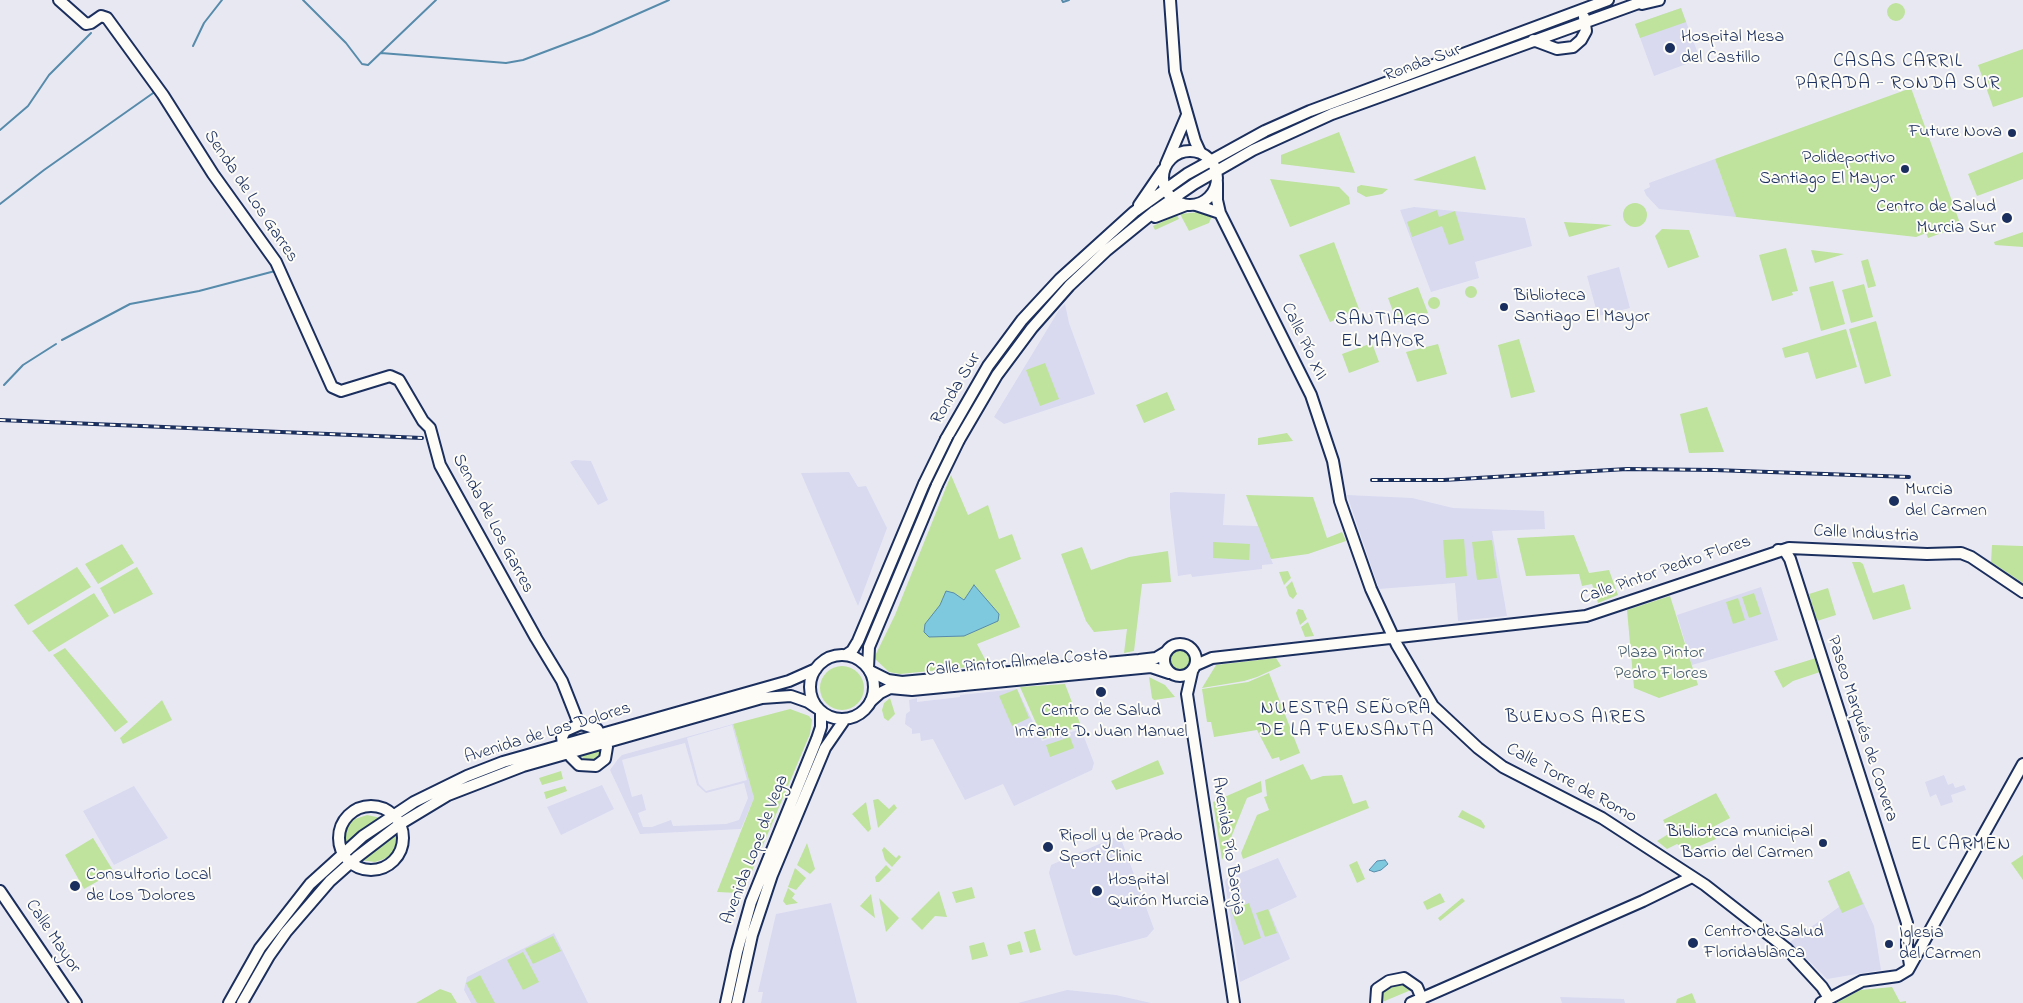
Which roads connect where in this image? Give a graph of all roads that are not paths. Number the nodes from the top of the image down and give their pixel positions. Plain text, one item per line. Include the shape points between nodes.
1 (59, 0) edge
2 (1170, 0) edge
3 (1608, 0) edge
4 (1647, 0) edge
5 (1659, 0) edge
6 (1624, 8) junction
7 (1581, 10) junction
8 (1586, 22) junction
9 (1533, 40) junction
10 (1187, 115) junction
11 (1200, 152) junction
12 (1210, 160) junction
13 (1165, 166) junction
14 (1216, 170) junction
15 (1217, 183) junction
16 (1165, 189) junction
17 (1172, 198) junction
18 (1191, 205) junction
19 (1134, 212) junction
20 (1220, 213) junction
21 (1107, 250) junction
22 (1338, 492) joint
23 (1799, 548) junction
24 (1778, 550) junction
25 (1791, 563) junction
26 (2023, 592) edge
27 (1392, 636) junction
28 (1166, 652) junction
29 (1195, 653) junction
30 (846, 655) junction
31 (1210, 658) junction
32 (816, 668) junction
33 (1194, 668) junction
34 (869, 670) junction
35 (1172, 674) junction
36 (1188, 694) junction
37 (871, 701) junction
38 (572, 707) junction
39 (819, 709) junction
40 (845, 719) junction
41 (581, 724) junction
42 (569, 728) junction
43 (603, 738) junction
44 (566, 749) junction
45 (2023, 764) edge
46 (397, 820) junction
47 (343, 853) junction
48 (350, 862) junction
49 (1692, 877) junction
50 (0, 890) edge
51 (1908, 933) junction
52 (1924, 940) junction
53 (1910, 965) junction
54 (1422, 1000) junction
55 (1825, 1001) edge
56 (76, 1003) edge
57 (229, 1003) edge
58 (242, 1003) edge
59 (726, 1003) edge
60 (737, 1003) edge
61 (1234, 1003) edge
62 (1376, 1003) edge
63 (1411, 1003) edge

1 - 38 main road, Senda de Los Garres via 87,24 101,16 106,17 158,89 276,262 332,387 341,391 390,376 399,380 430,428 440,465 560,677
2 - 10 main road via 1175,71
3 - 7 main road, Ronda Sur
4 - 6 main road, Ronda Sur
5 - 6 main road
6 - 8 main road, Ronda Sur
7 - 8 main road
7 - 12 main road, Ronda Sur via 1327,104
8 - 9 main road, Ronda Sur
8 - 9 main road via 1583,38 1569,48 1557,49
9 - 14 main road, Ronda Sur via 1332,114
10 - 11 main road
10 - 13 main road
11 - 12 main road
11 - 13 main road via 1182,152 1173,156
12 - 14 main road
12 - 16 main road, Ronda Sur
13 - 16 main road
13 - 19 main road
14 - 15 main road
14 - 17 main road, Ronda Sur
15 - 18 main road via 1207,199
15 - 20 main road
16 - 17 main road
16 - 19 main road, Ronda Sur
17 - 18 main road
17 - 21 main road, Ronda Sur
18 - 20 main road
18 - 21 main road via 1158,215
19 - 30 main road, Ronda Sur, bridge via 1060,279 1022,320 988,366 946,439 857,642
20 - 22 main road, Calle Pío XII via 1311,395 1334,466
21 - 34 main road, Ronda Sur, bridge via 1032,328 997,375 959,440 868,647
22 - 27 main road, Calle Torre de Romo via 1371,590
23 - 24 main road, Calle Pintor Pedro Flores
23 - 25 main road via 1791,554
23 - 26 main road, Calle Industria via 1932,554 1956,552 1976,560
24 - 25 main road, Paseo Marqués de Corvera via 1786,552
24 - 27 main road, Calle Pintor Pedro Flores via 1588,616
25 - 51 main road, Paseo Marqués de Corvera
27 - 31 main road
27 - 49 main road, Calle Torre de Romo via 1435,709 1478,748 1522,777 1602,818
28 - 29 main road via 1181,644 1189,646
28 - 34 main road, Calle Pintor Almela Costa via 1156,658 1139,660 902,682 888,680
28 - 35 main road via 1164,662
29 - 31 main road
29 - 33 main road
30 - 32 main road via 829,658
30 - 34 main road
31 - 33 main road
32 - 39 main road via 810,688
32 - 43 main road, Avenida de Los Dolores via 788,681
33 - 35 main road via 1186,676
33 - 36 main road, Avenida Pío Baroja
34 - 37 main road via 874,687
35 - 36 main road, Avenida Pío Baroja
35 - 37 main road, Calle Pintor Almela Costa via 1151,667 912,690 890,688
36 - 61 main road, Avenida Pío Baroja
37 - 40 main road via 861,713
38 - 41 main road
38 - 42 main road
39 - 40 main road
39 - 43 main road, Avenida de Los Dolores via 791,696 773,696
39 - 59 main road, Avenida Lope de Vega via 821,727 750,908
40 - 60 main road, Avenida Lope de Vega via 825,748 772,875 752,936
41 - 42 main road
41 - 43 main road via 593,727
42 - 44 main road via 562,737
43 - 44 main road, Avenida de Los Dolores
43 - 44 main road via 607,756 596,766 579,765
44 - 46 main road, Avenida de Los Dolores via 467,776 414,802
45 - 52 main road
46 - 47 main road, Avenida de Los Dolores
46 - 47 main road via 382,808 373,806 354,811 342,824
46 - 48 main road, Avenida de Los Dolores
46 - 48 main road via 402,832 402,846 391,863 366,870
47 - 48 main road
47 - 57 main road, Avenida de Los Dolores via 310,884 276,924
48 - 58 main road, Avenida de Los Dolores via 316,895 286,932 268,956
49 - 54 main road
49 - 55 main road, Calle Torre de Romo via 1787,949 1822,987
50 - 56 main road, Calle Mayor
51 - 52 main road via 1914,940
51 - 53 main road, Paseo Marqués de Corvera
52 - 53 main road
53 - 55 main road via 1902,974 1862,981
54 - 62 main road via 1417,987 1404,978 1389,980 1377,989
54 - 63 main road

